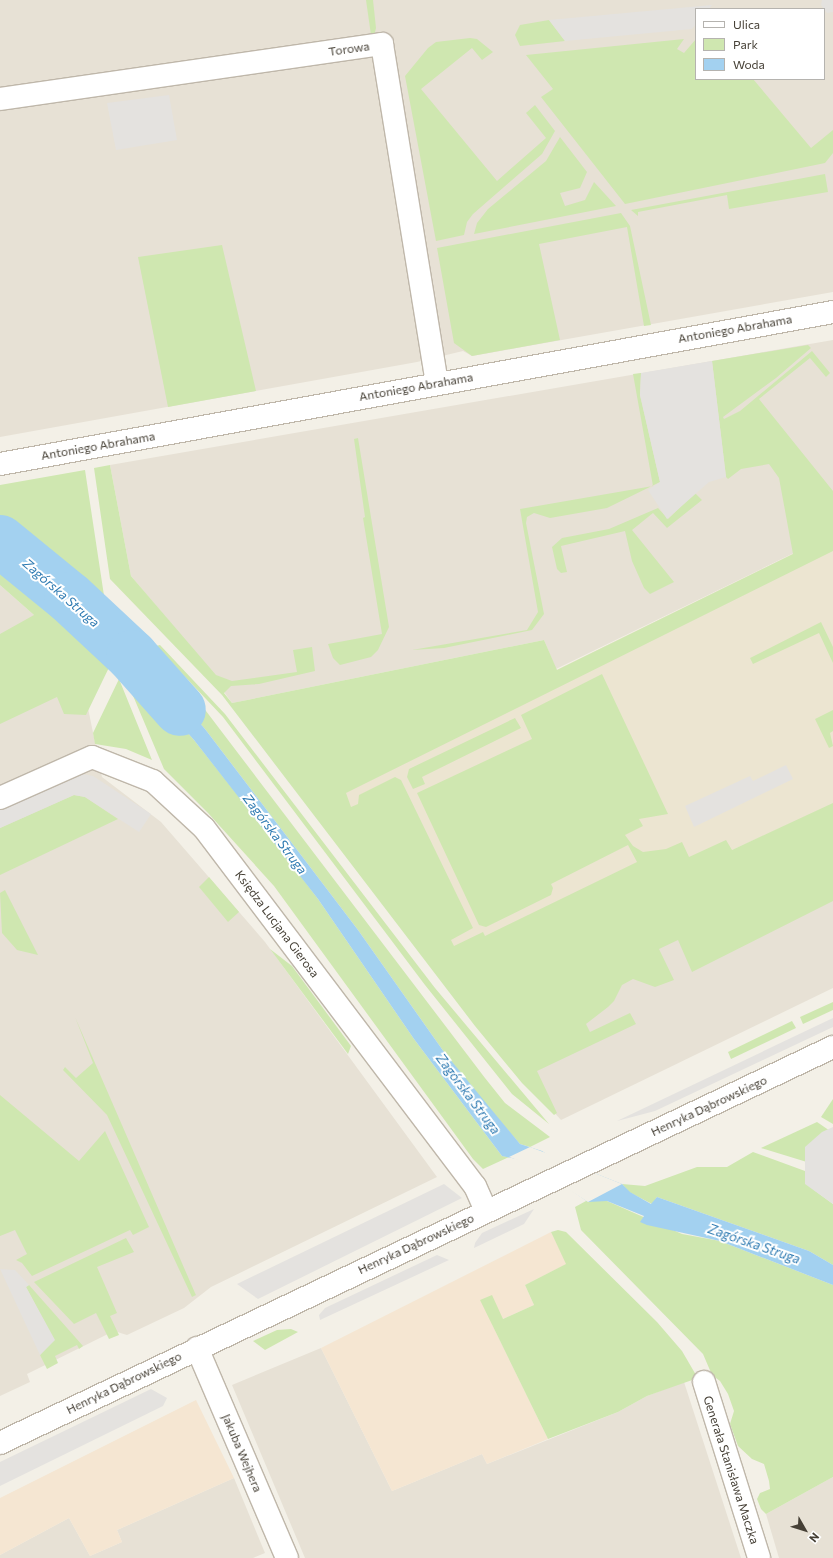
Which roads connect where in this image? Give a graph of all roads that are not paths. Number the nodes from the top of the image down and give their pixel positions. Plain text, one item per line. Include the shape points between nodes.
1 (0, 99) edge
2 (833, 312) edge
3 (437, 383) junction
4 (0, 464) edge
5 (0, 798) edge
6 (833, 1047) edge
7 (486, 1211) junction
8 (197, 1348) junction
9 (704, 1382) dead end
10 (0, 1443) edge
11 (287, 1558) edge
12 (759, 1558) edge

1 - 3 street, Torowa via 382,44
2 - 3 street, Antoniego Abrahama
3 - 4 street, Antoniego Abrahama
5 - 7 street, Księdza Lucjana Gierosa via 92,756 153,781 204,828 476,1186
6 - 7 street, Henryka Dąbrowskiego
7 - 8 street, Henryka Dąbrowskiego
8 - 10 street, Henryka Dąbrowskiego
8 - 11 street, Jakuba Wejhera
9 - 12 street, Generała Stanisława Maczka

